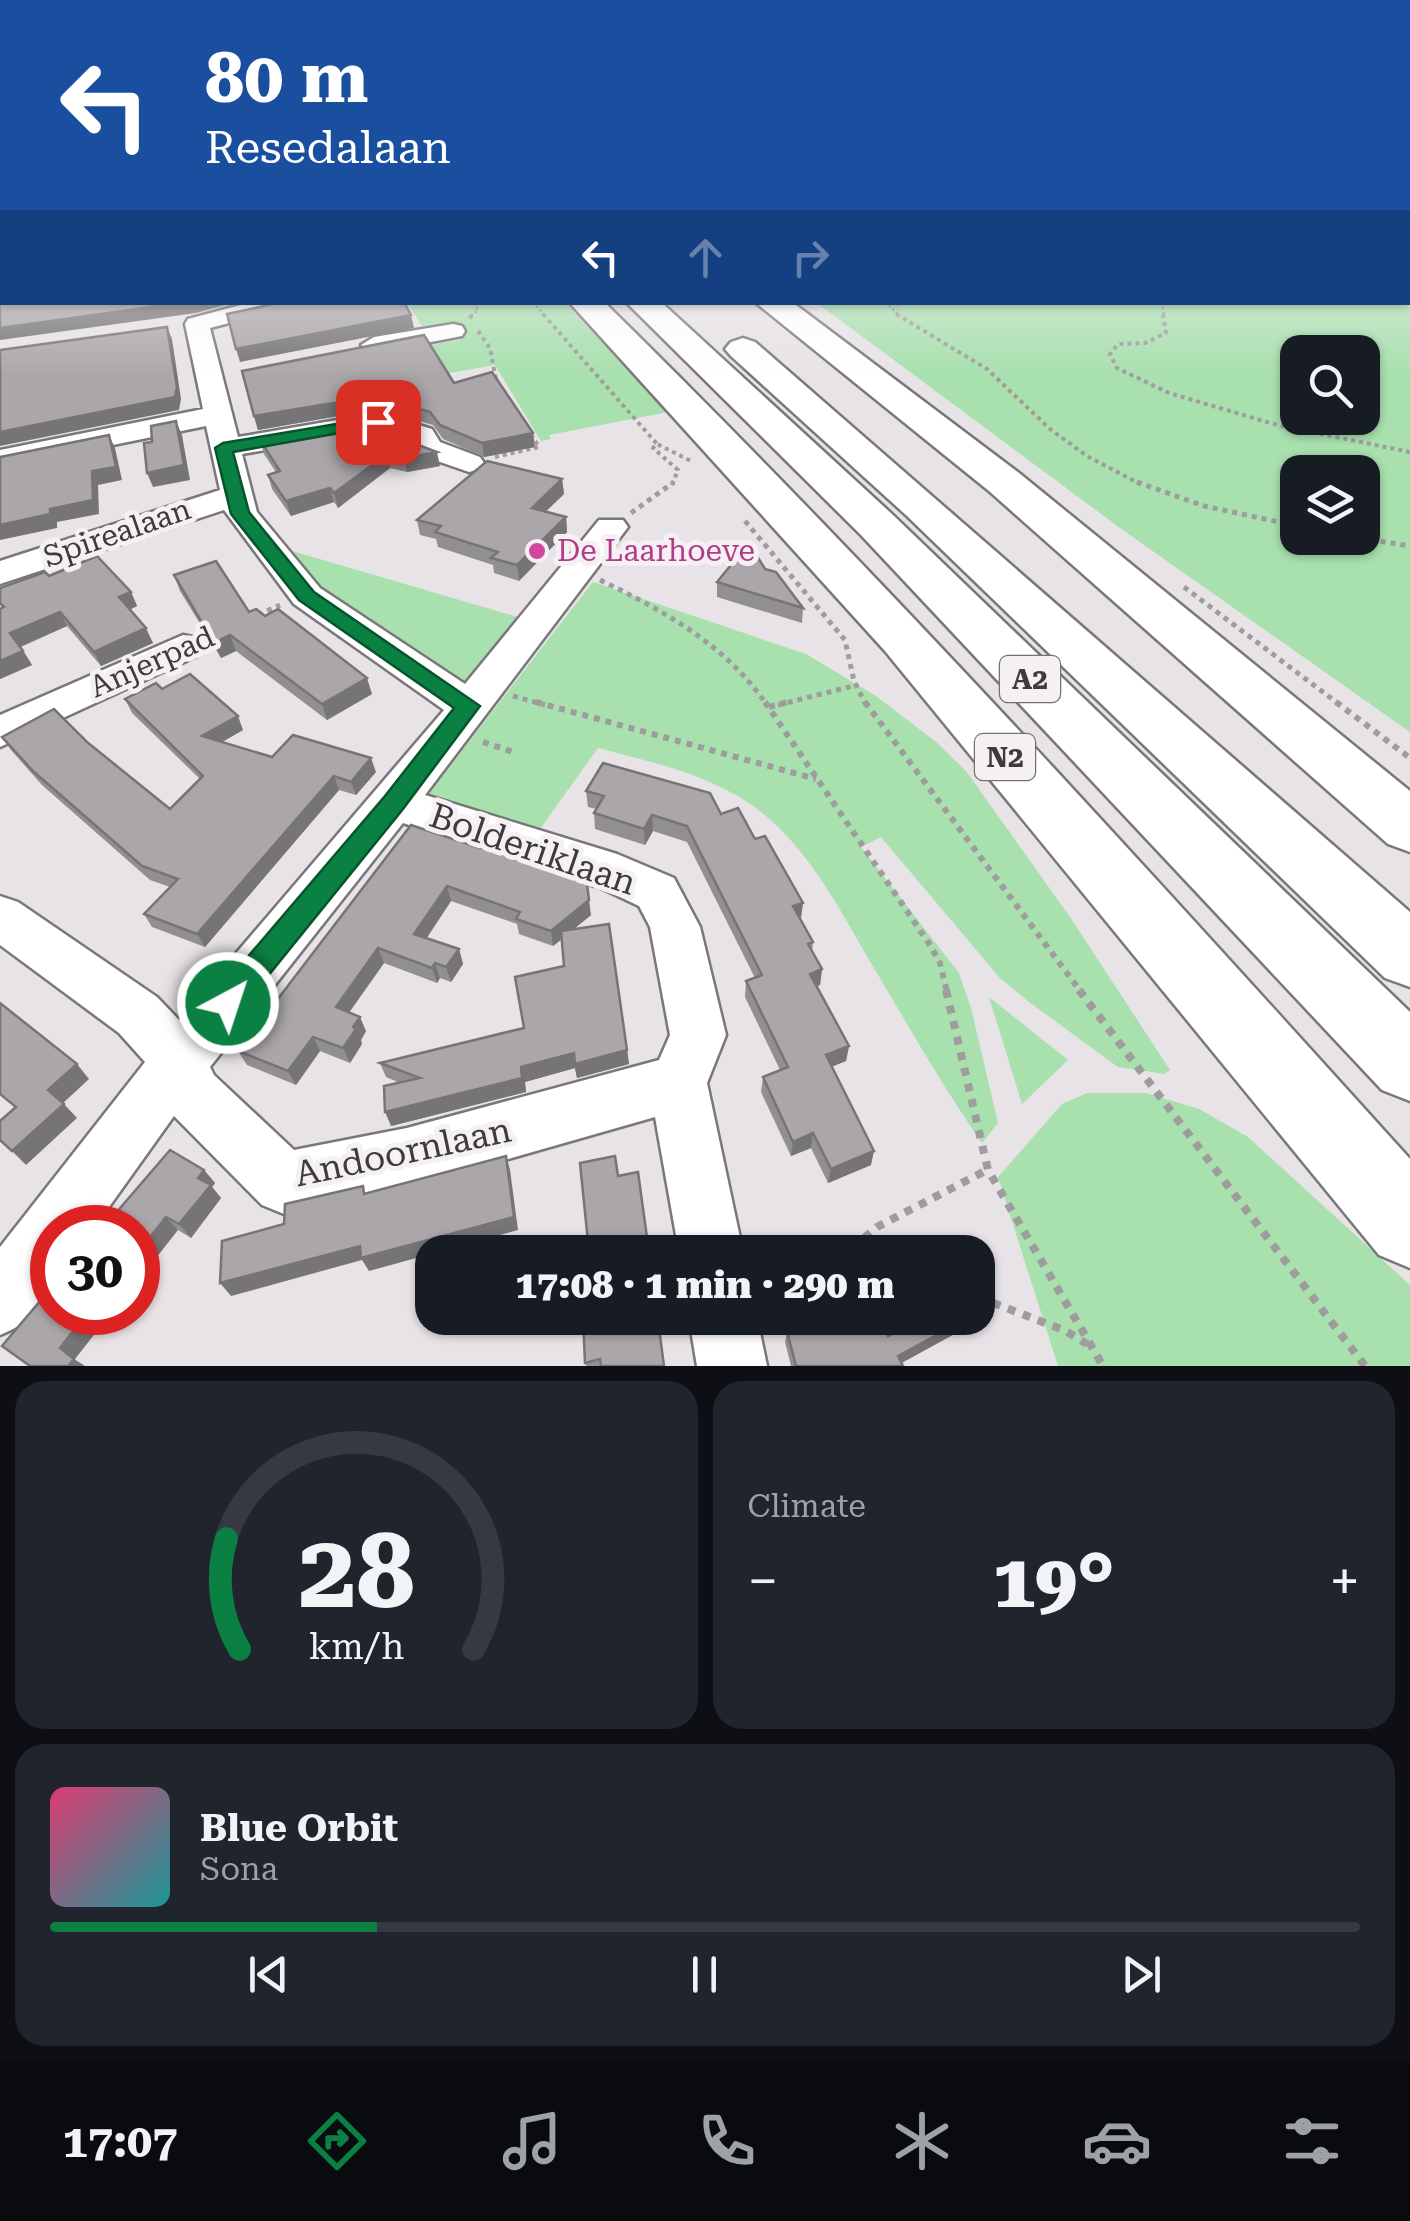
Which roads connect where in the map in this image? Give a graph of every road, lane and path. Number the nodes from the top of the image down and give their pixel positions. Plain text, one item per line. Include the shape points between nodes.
1 (270, 305) edge
2 (474, 305) edge
3 (536, 305) edge
4 (588, 305) edge
5 (645, 305) edge
6 (692, 305) edge
7 (775, 305) edge
8 (889, 305) edge
9 (1162, 305) edge
10 (453, 331) dead end
11 (348, 351) edge
12 (497, 382) edge
13 (526, 426) edge
14 (220, 431) junction
15 (657, 444) junction
16 (1410, 452) edge
17 (0, 459) edge
18 (469, 462) joint
19 (695, 464) dead end
20 (234, 496) junction
21 (742, 518) dead end
22 (1280, 522) edge
23 (611, 527) joint
24 (1380, 541) edge
25 (1410, 546) edge
26 (574, 572) junction
27 (0, 573) edge
28 (305, 594) junction
29 (253, 617) edge
30 (183, 646) dead end
31 (857, 685) junction
32 (769, 708) junction
33 (477, 712) junction
34 (0, 732) edge
35 (516, 753) dead end
36 (818, 780) junction
37 (394, 802) junction
38 (1410, 826) edge
39 (1, 920) edge
40 (1410, 956) edge
41 (180, 1060) junction
42 (1410, 1064) edge
43 (678, 1083) junction
44 (988, 1170) junction
45 (72, 1205) edge
46 (1410, 1224) edge
47 (708, 1235) edge
48 (869, 1235) edge
49 (30, 1261) edge
50 (0, 1302) edge
51 (995, 1304) edge
52 (726, 1335) edge
53 (1090, 1346) junction
54 (732, 1366) edge
55 (1103, 1366) edge
56 (1364, 1366) edge

1 - 14 street via 188,325 218,378
2 - 12 path via 478,310 468,318 490,348
3 - 15 path
4 - 46 highway, N2 via 831,561
5 - 42 highway, A2 via 877,525
6 - 40 highway, A2 via 923,507
7 - 38 highway via 1004,482
8 - 22 path via 977,363 1066,441 1125,477 1199,505
9 - 16 path via 1166,333 1146,343 1118,344 1110,354 1117,368 1229,412
10 - 11 street
13 - 18 path via 539,447
14 - 17 street
14 - 18 street via 378,422
14 - 20 street
15 - 19 path
15 - 23 path via 653,448 678,470 673,484
20 - 27 street, Spirealaan
20 - 28 street via 240,514
21 - 31 path via 845,640
23 - 26 street
24 - 25 path
26 - 32 path via 670,614 710,644
26 - 33 street
28 - 29 path, Anjerpad
28 - 33 street
30 - 34 street, Anjerpad
31 - 32 path
31 - 56 path via 872,717
32 - 36 path
33 - 35 path
33 - 36 path
33 - 37 street
36 - 44 path via 940,962
37 - 41 street
37 - 43 street, Bolderiklaan via 656,892 676,927 698,1035
39 - 41 street via 138,1015
41 - 43 street, Andoornlaan via 192,1094 284,1183 407,1158
41 - 45 street
43 - 47 street
44 - 48 path
44 - 53 path
49 - 50 street
51 - 53 path
52 - 54 street
53 - 55 path

